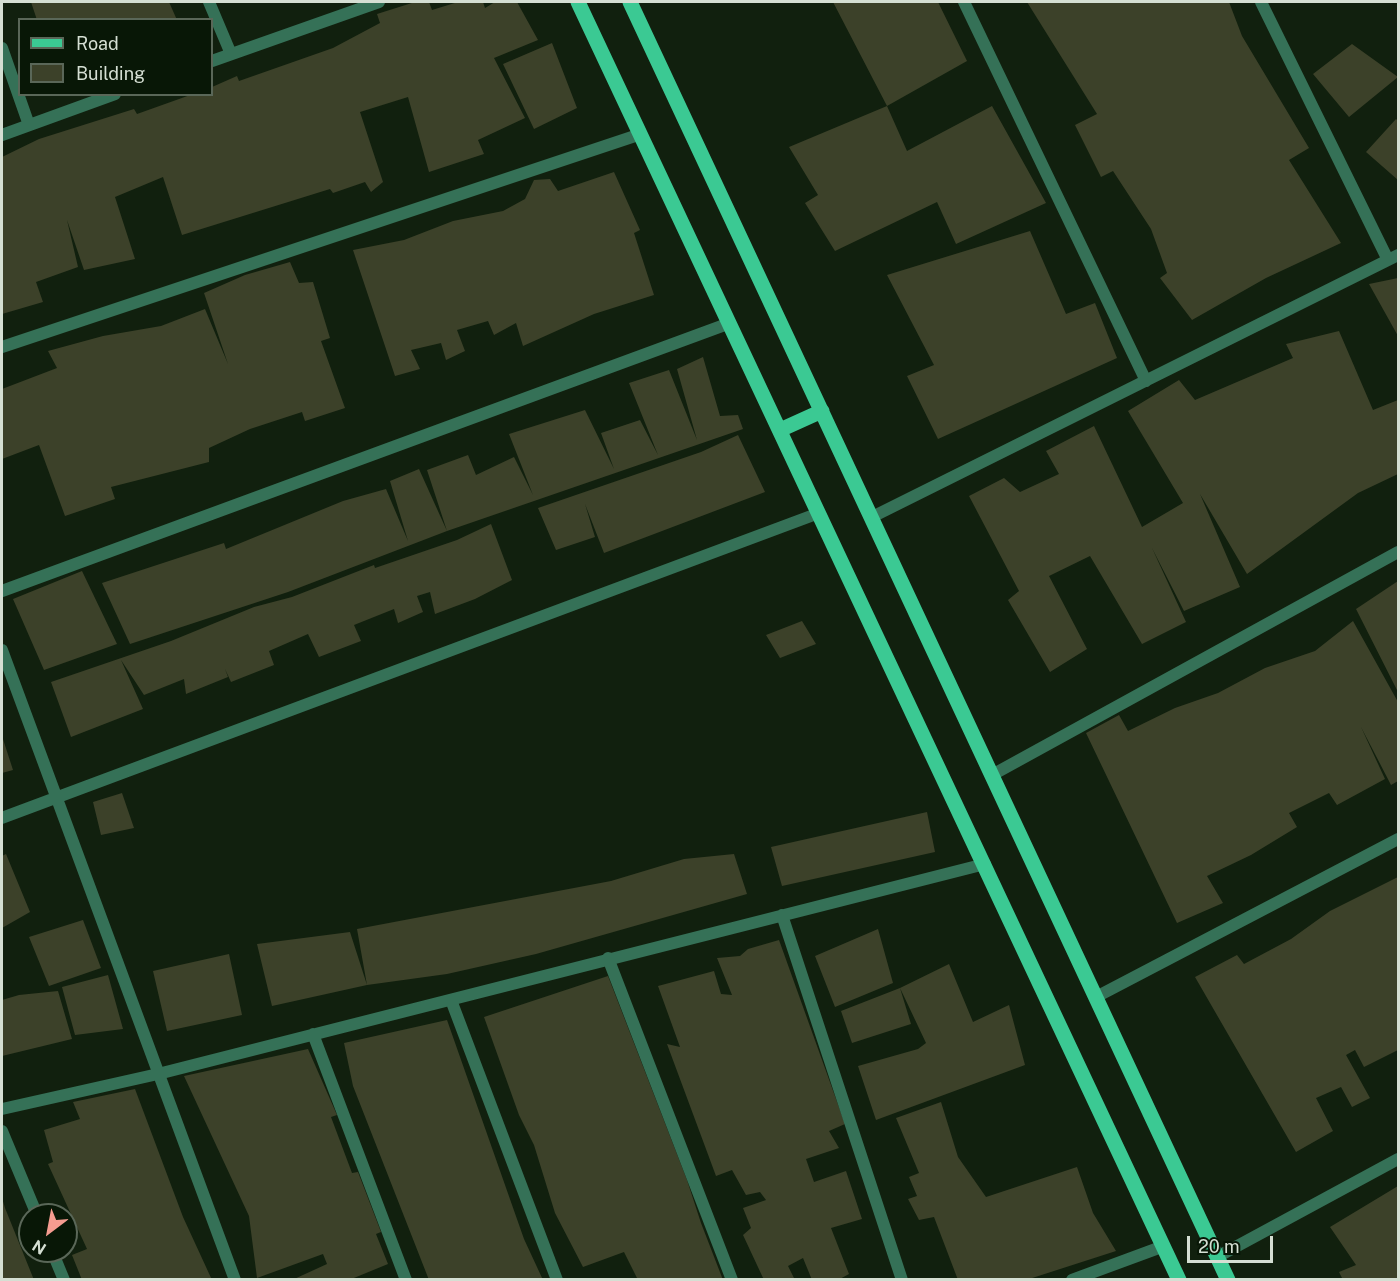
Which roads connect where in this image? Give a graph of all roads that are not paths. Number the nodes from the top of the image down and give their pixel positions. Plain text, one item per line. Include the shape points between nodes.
1 (209, 2) edge
2 (379, 2) edge
3 (578, 2) edge
4 (630, 2) edge
5 (964, 2) edge
6 (1261, 2) edge
7 (2, 48) edge
8 (231, 54) junction
9 (213, 61) edge
10 (18, 94) edge
11 (19, 96) edge
12 (109, 96) edge
13 (29, 125) junction
14 (641, 134) junction
15 (2, 135) edge
16 (1393, 258) edge
17 (730, 322) junction
18 (2, 347) edge
19 (1146, 381) junction
20 (822, 411) junction
21 (780, 430) junction
22 (819, 513) junction
23 (872, 517) junction
24 (1398, 552) edge
25 (2, 591) edge
26 (2, 650) edge
27 (992, 775) junction
28 (57, 798) junction
29 (2, 818) edge
30 (1398, 839) edge
31 (984, 864) junction
32 (782, 915) junction
33 (608, 958) junction
34 (1096, 997) junction
35 (451, 1000) junction
36 (313, 1034) junction
37 (158, 1074) junction
38 (2, 1109) edge
39 (2, 1131) edge
40 (1398, 1159) edge
41 (32, 1203) edge
42 (1164, 1246) junction
43 (1217, 1257) junction
44 (57, 1263) edge
45 (64, 1280) edge
46 (235, 1280) edge
47 (406, 1280) edge
48 (556, 1280) edge
49 (732, 1280) edge
50 (902, 1280) edge
51 (1072, 1280) edge
52 (1179, 1280) edge
53 (1228, 1280) edge

1 - 8 street
2 - 8 street
3 - 14 main road
4 - 20 main road
5 - 19 street
6 - 16 street
7 - 10 street
8 - 9 street
11 - 13 street
12 - 13 street
13 - 15 street
14 - 17 main road
14 - 18 street
16 - 19 street
17 - 21 main road
17 - 25 street
19 - 23 street
20 - 21 main road
20 - 23 main road
21 - 22 main road
22 - 28 street
22 - 31 main road
23 - 27 main road
24 - 27 street
26 - 28 street
27 - 34 main road
28 - 29 street
28 - 37 street
30 - 34 street
31 - 32 street
31 - 42 main road
32 - 33 street
32 - 50 street
33 - 35 street
33 - 49 street
34 - 43 main road
35 - 36 street
35 - 48 street
36 - 37 street
36 - 47 street
37 - 38 street
37 - 46 street
39 - 41 street
40 - 43 street
42 - 51 street
42 - 52 main road
43 - 53 main road
44 - 45 street

